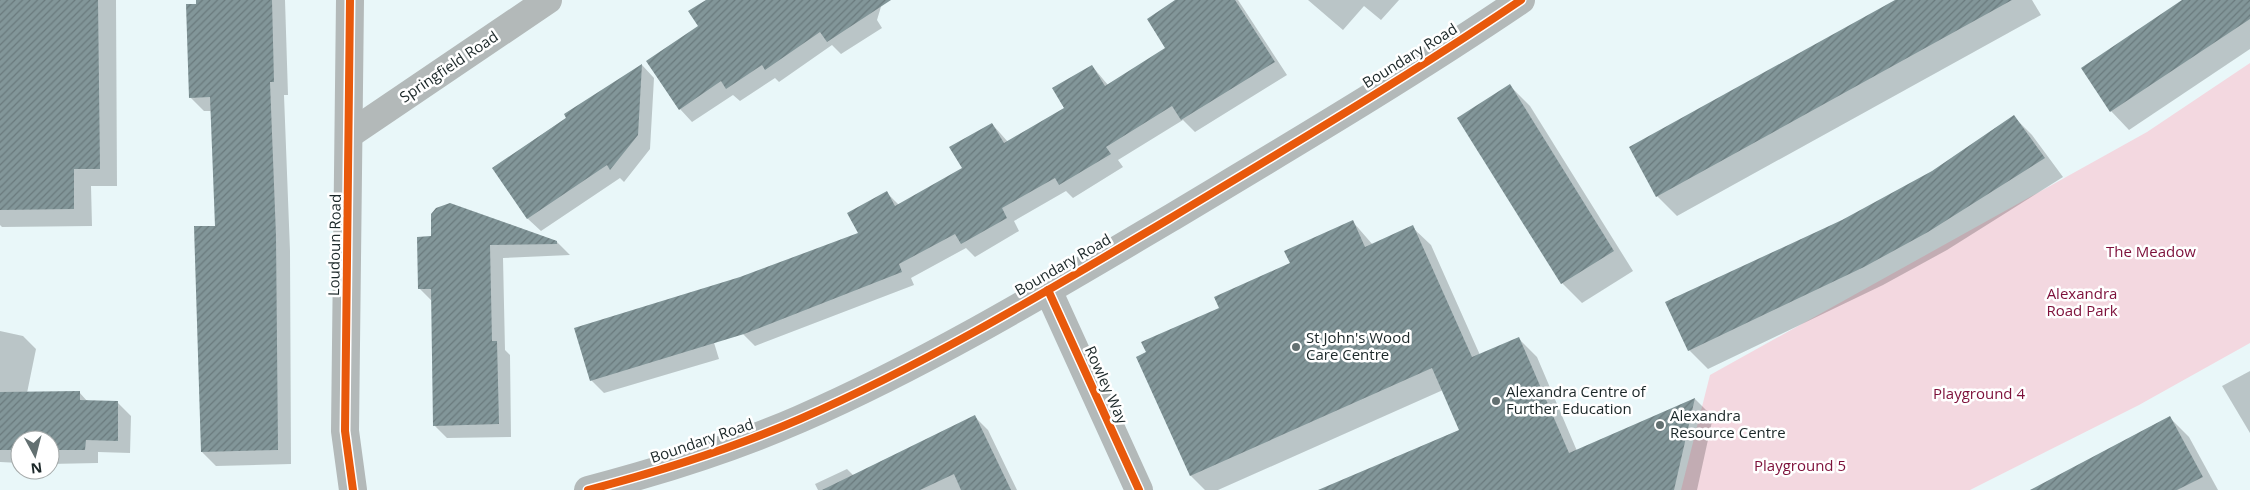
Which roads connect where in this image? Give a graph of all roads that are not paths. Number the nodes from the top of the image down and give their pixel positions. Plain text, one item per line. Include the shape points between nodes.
1 (350, 0) edge
2 (548, 0) edge
3 (1521, 0) edge
4 (350, 134) junction
5 (1048, 290) junction
6 (353, 490) edge
7 (588, 490) edge
8 (1139, 490) edge

1 - 4 street, Loudoun Road
2 - 4 street, Springfield Road
3 - 5 street, Boundary Road via 1399,80
4 - 6 street, Loudoun Road via 345,432
5 - 7 street, Boundary Road via 868,387 800,419 664,470
5 - 8 street, Rowley Way

